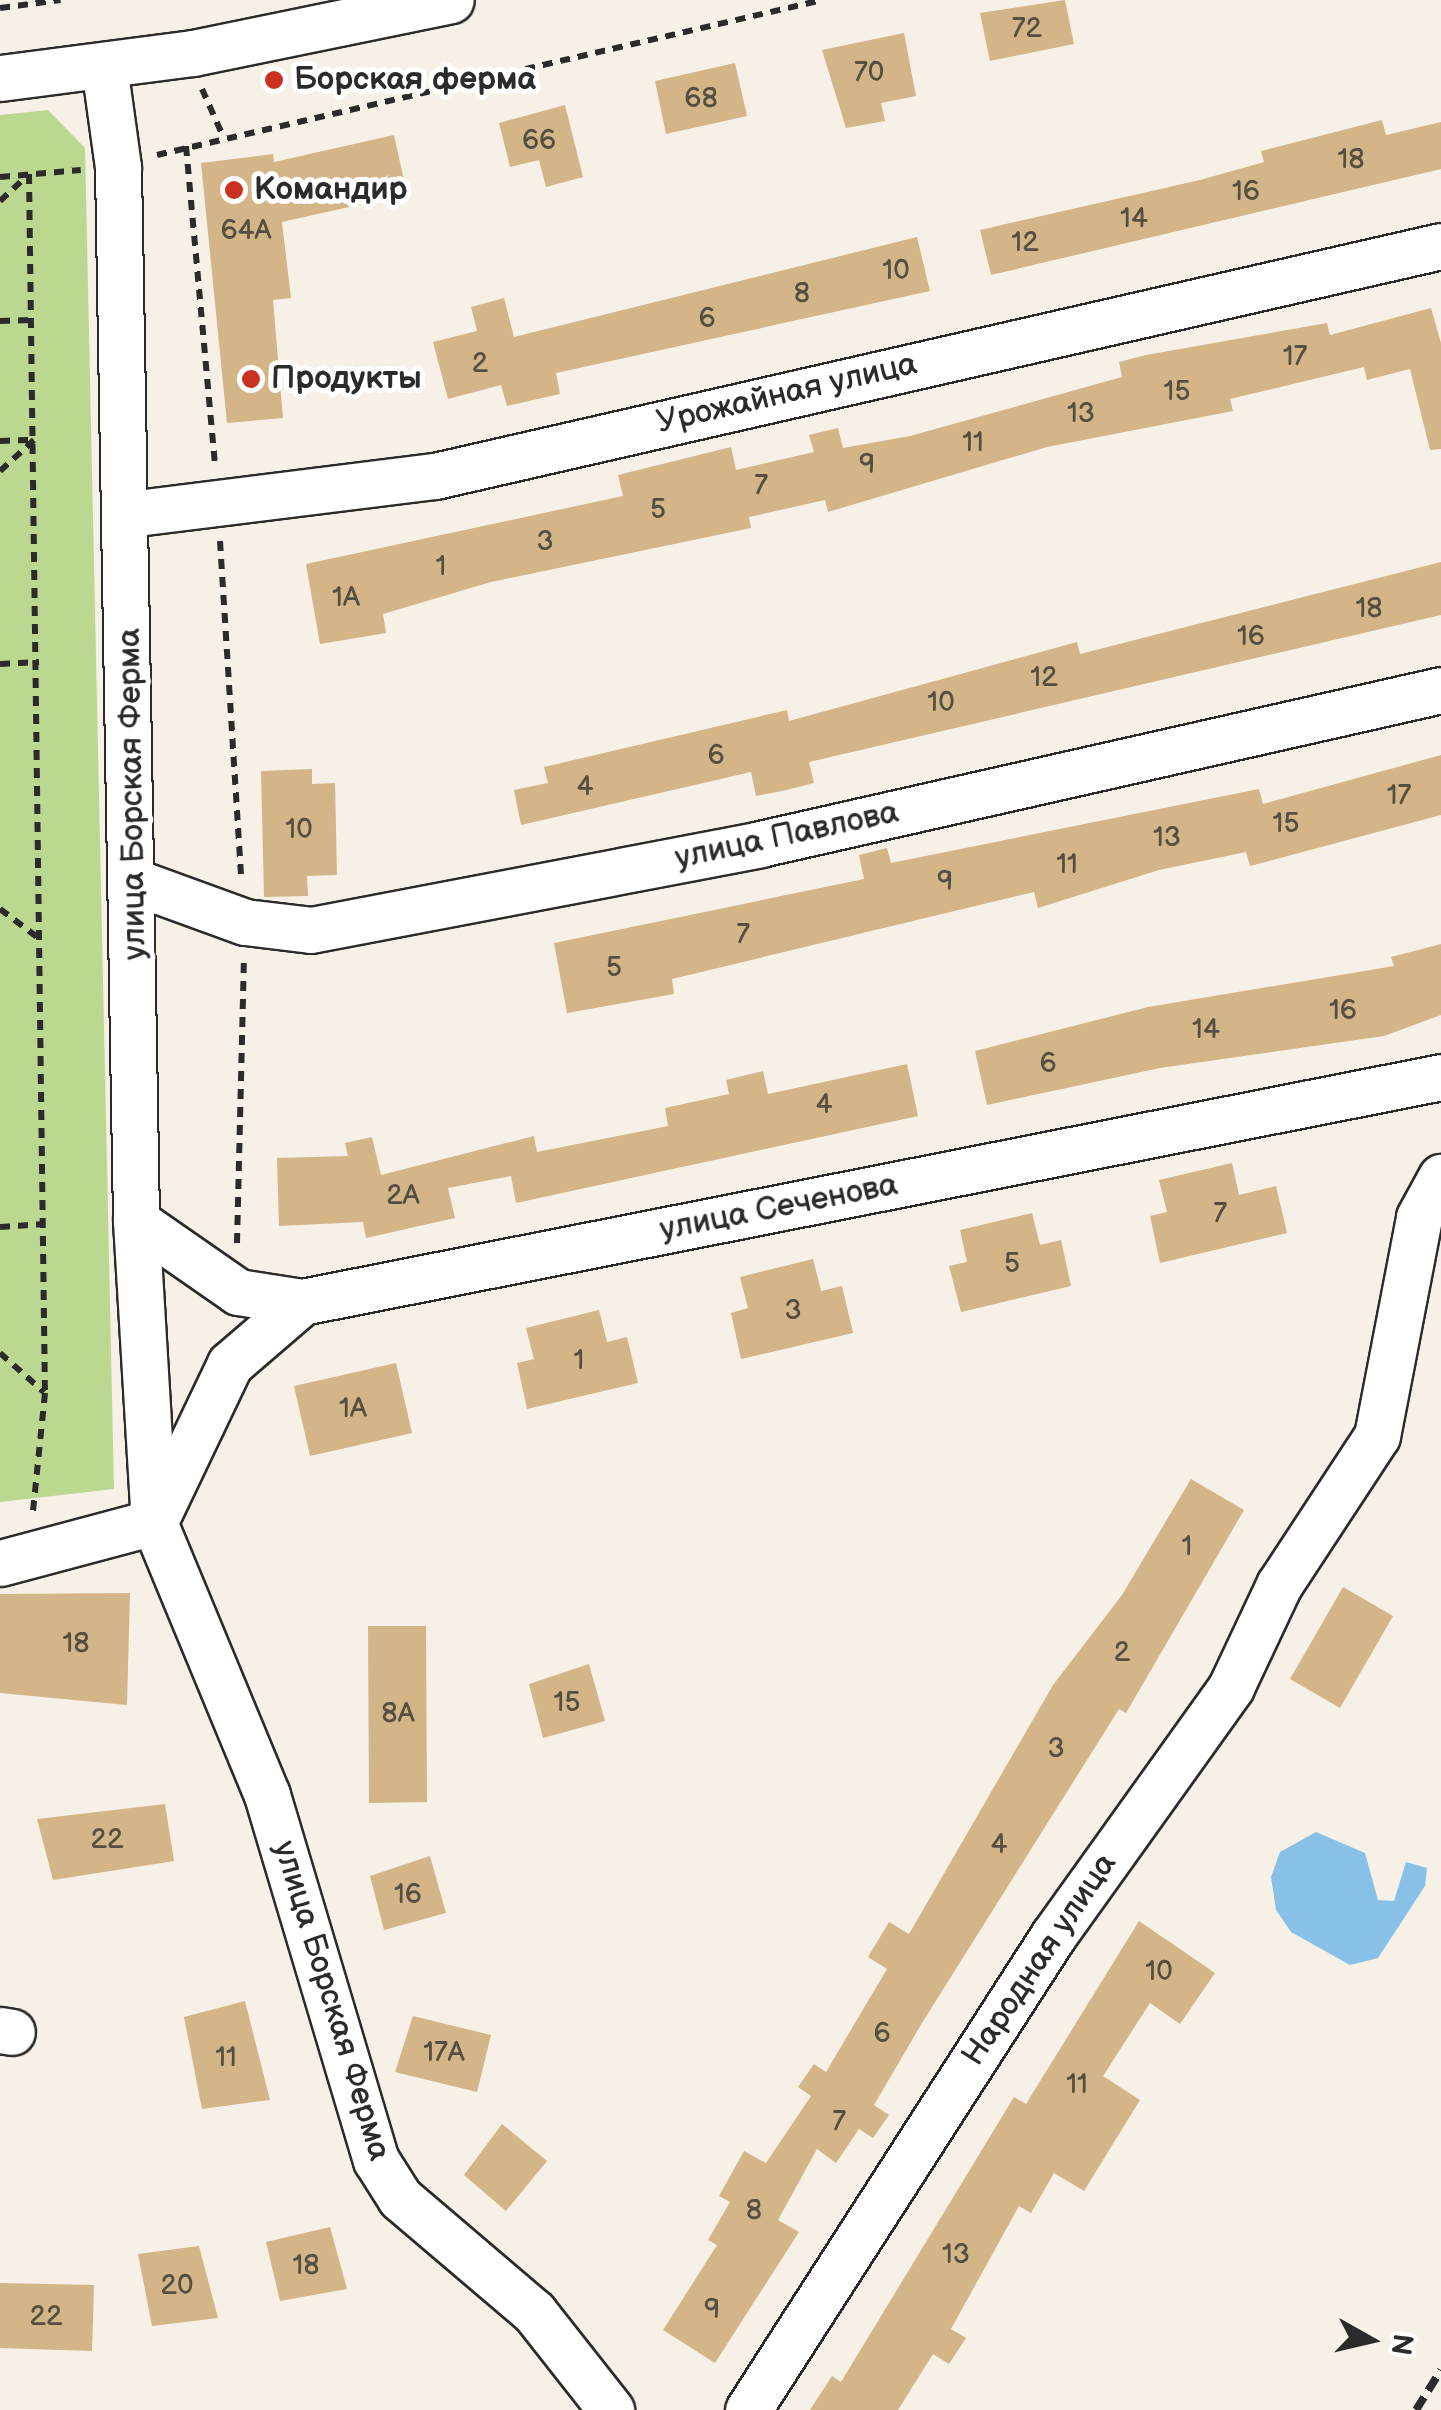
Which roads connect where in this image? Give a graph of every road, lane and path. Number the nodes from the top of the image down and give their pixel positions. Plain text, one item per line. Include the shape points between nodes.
1 (60, 0) edge
2 (451, 0) edge
3 (822, 0) edge
4 (0, 8) edge
5 (104, 66) junction
6 (0, 78) edge
7 (118, 167) junction
8 (30, 174) junction
9 (0, 176) edge
10 (0, 201) edge
11 (1441, 246) edge
12 (32, 320) junction
13 (0, 321) edge
14 (34, 440) junction
15 (0, 441) edge
16 (0, 471) edge
17 (218, 504) junction
18 (129, 514) junction
19 (39, 662) junction
20 (0, 664) edge
21 (1441, 690) edge
22 (135, 882) junction
23 (0, 910) edge
24 (245, 922) junction
25 (42, 941) junction
26 (1441, 1077) edge
27 (1441, 1177) edge
28 (136, 1221) junction
29 (44, 1224) junction
30 (0, 1227) edge
31 (238, 1292) junction
32 (302, 1302) junction
33 (0, 1354) edge
34 (45, 1393) junction
35 (154, 1522) junction
36 (8, 1562) edge
37 (610, 2410) edge
38 (748, 2410) edge

1 - 4 path
2 - 5 street
3 - 17 path via 186,146
5 - 6 street
5 - 7 street, улица Борская Ферма
7 - 8 path
7 - 18 street, улица Борская Ферма
8 - 9 path
8 - 10 path
8 - 12 path
11 - 17 street, Урожайная улица via 435,476
12 - 13 path
12 - 14 path
14 - 15 path
14 - 16 path
14 - 19 path
17 - 18 street, Урожайная улица
17 - 24 path
18 - 22 street, улица Борская Ферма
19 - 20 path
19 - 25 path
21 - 24 street, улица Павлова via 570,883 469,894 311,930
22 - 24 street, улица Павлова
22 - 28 street, улица Борская Ферма
23 - 25 path
24 - 31 path
25 - 29 path
26 - 32 street, улица Сеченова
27 - 38 street, Народная улица via 1419,1216 1377,1436 1328,1509 1231,1687 1054,1936
28 - 31 street, улица Сеченова
28 - 35 street, улица Борская Ферма
29 - 30 path
29 - 34 path
31 - 32 street, улица Сеченова
32 - 35 street via 230,1364
33 - 34 path
34 - 36 path via 41,1488
35 - 36 street
35 - 37 street, улица Борская Ферма via 266,1795 376,2160 400,2198 534,2312

